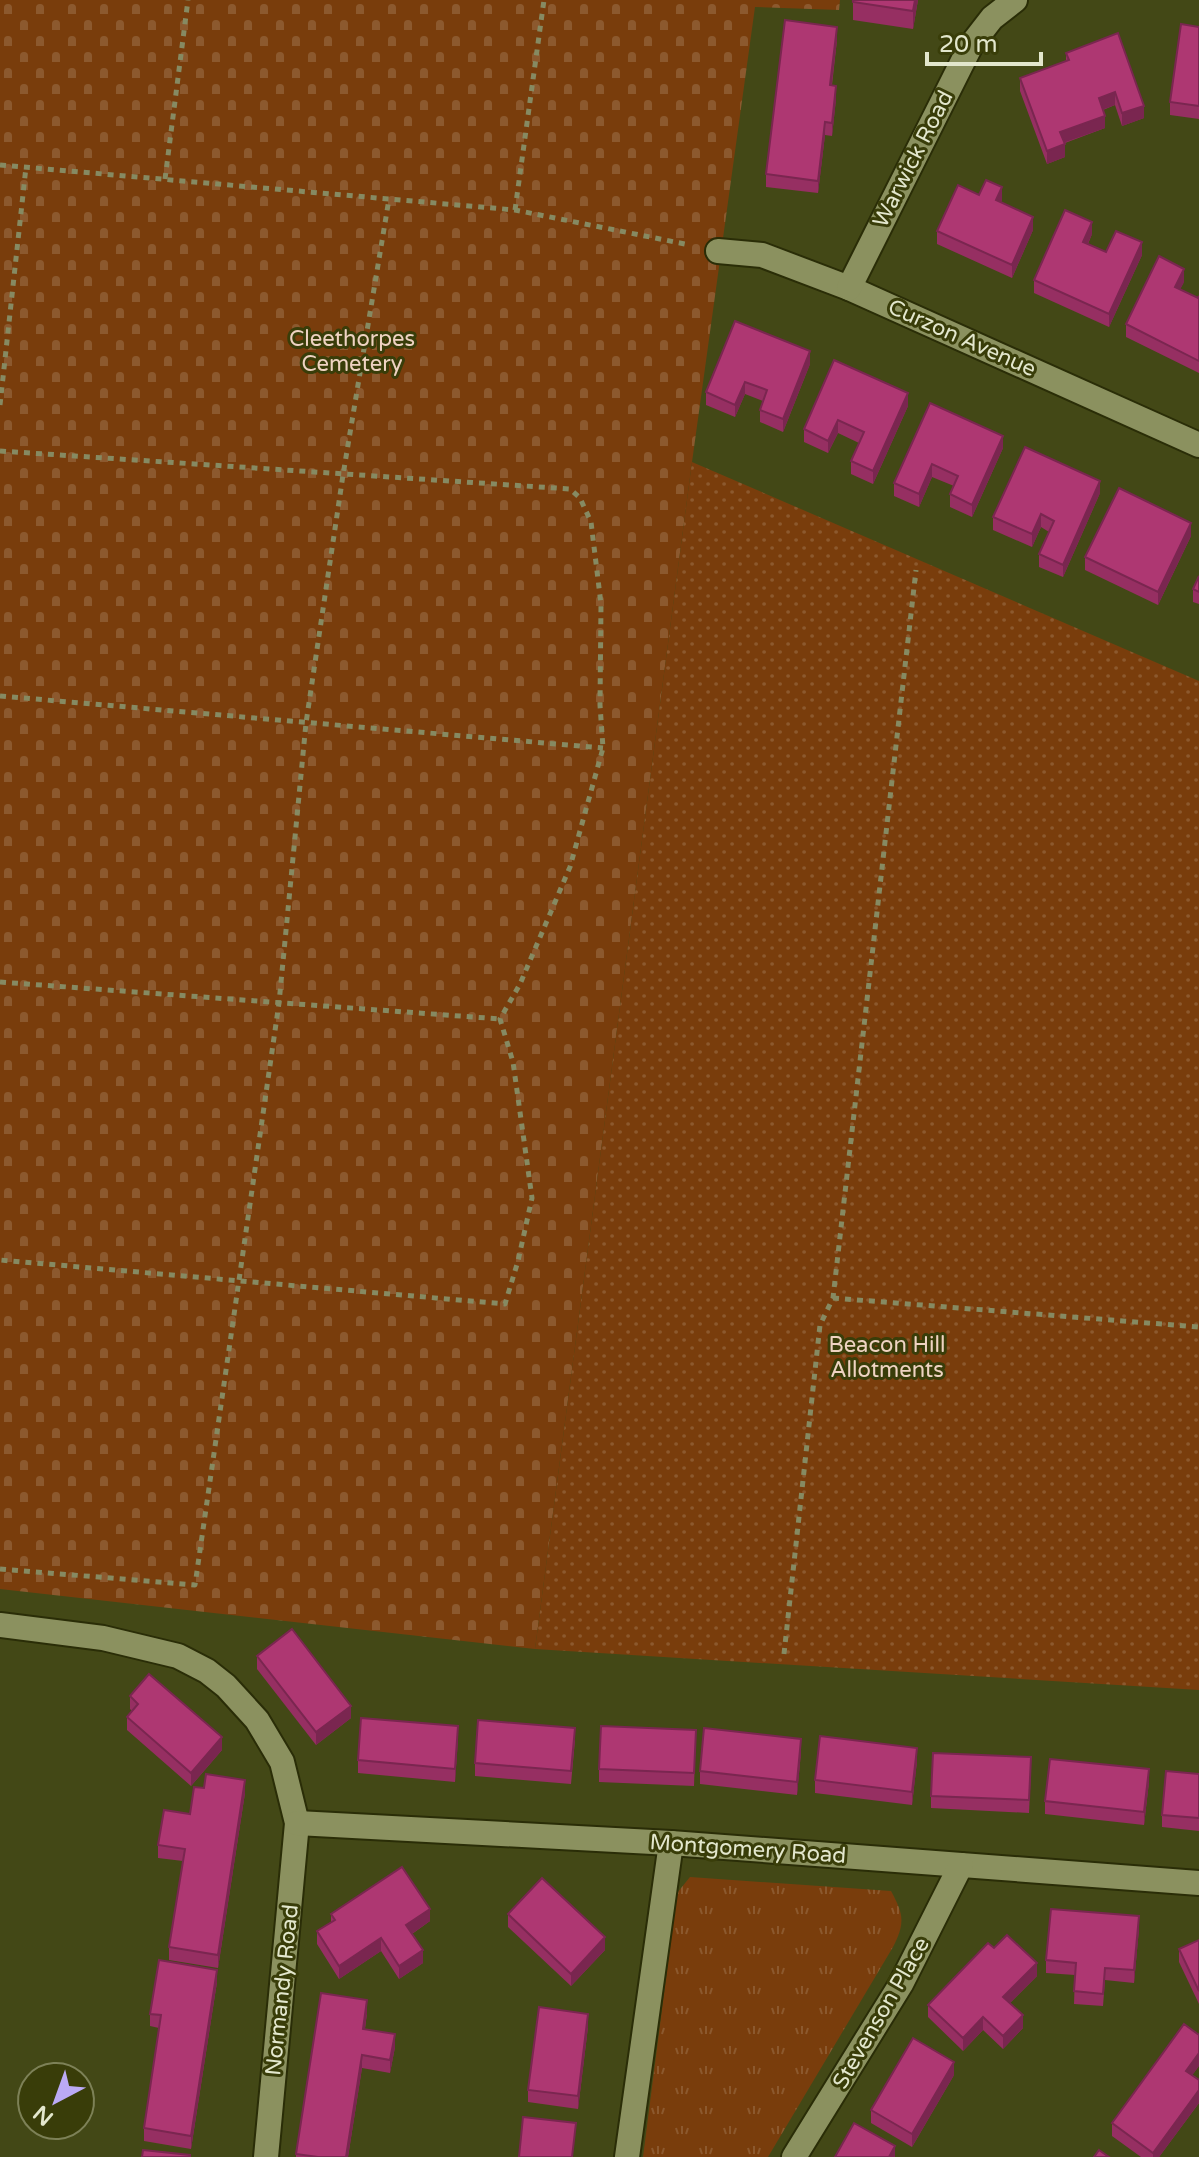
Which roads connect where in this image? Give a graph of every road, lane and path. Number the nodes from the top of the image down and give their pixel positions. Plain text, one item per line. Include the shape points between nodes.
1 (188, 0) edge
2 (544, 0) edge
3 (1015, 0) edge
4 (0, 165) edge
5 (26, 167) junction
6 (165, 179) junction
7 (389, 199) junction
8 (515, 210) junction
9 (718, 251) joint
10 (849, 288) junction
11 (0, 405) edge
12 (1199, 445) edge
13 (0, 451) edge
14 (343, 475) junction
15 (916, 570) dead end
16 (0, 696) edge
17 (306, 723) junction
18 (603, 748) junction
19 (0, 982) edge
20 (279, 1003) junction
21 (500, 1019) junction
22 (0, 1260) edge
23 (240, 1281) junction
24 (833, 1298) junction
25 (1199, 1327) edge
26 (0, 1569) edge
27 (0, 1625) edge
28 (784, 1654) dead end
29 (297, 1823) junction
30 (671, 1843) junction
31 (961, 1865) junction
32 (1199, 1883) edge
33 (266, 2157) edge
34 (627, 2157) edge
35 (794, 2157) edge

1 - 6 path
2 - 8 path
3 - 10 street, Warwick Road via 971,45
4 - 5 path
5 - 6 path
5 - 11 path
6 - 7 path
7 - 8 path
7 - 14 path
8 - 9 path
9 - 10 street, Curzon Avenue via 762,255
10 - 12 street, Curzon Avenue
13 - 14 path
14 - 17 path
14 - 18 path via 570,489 580,498 591,522 601,604
15 - 24 path
16 - 17 path
17 - 18 path
17 - 20 path
18 - 21 path via 570,867
19 - 20 path
20 - 21 path
20 - 23 path
21 - 23 path via 513,1062 532,1198 505,1304
22 - 23 path
23 - 26 path via 195,1585
24 - 25 path
24 - 28 path via 820,1325
27 - 29 street, Normandy Road via 103,1638 178,1656 207,1671 257,1720 282,1762
29 - 30 street, Montgomery Road
29 - 33 street, Normandy Road
30 - 31 street, Montgomery Road
30 - 34 street
31 - 32 street, Montgomery Road
31 - 35 street, Stevenson Place via 901,1984

